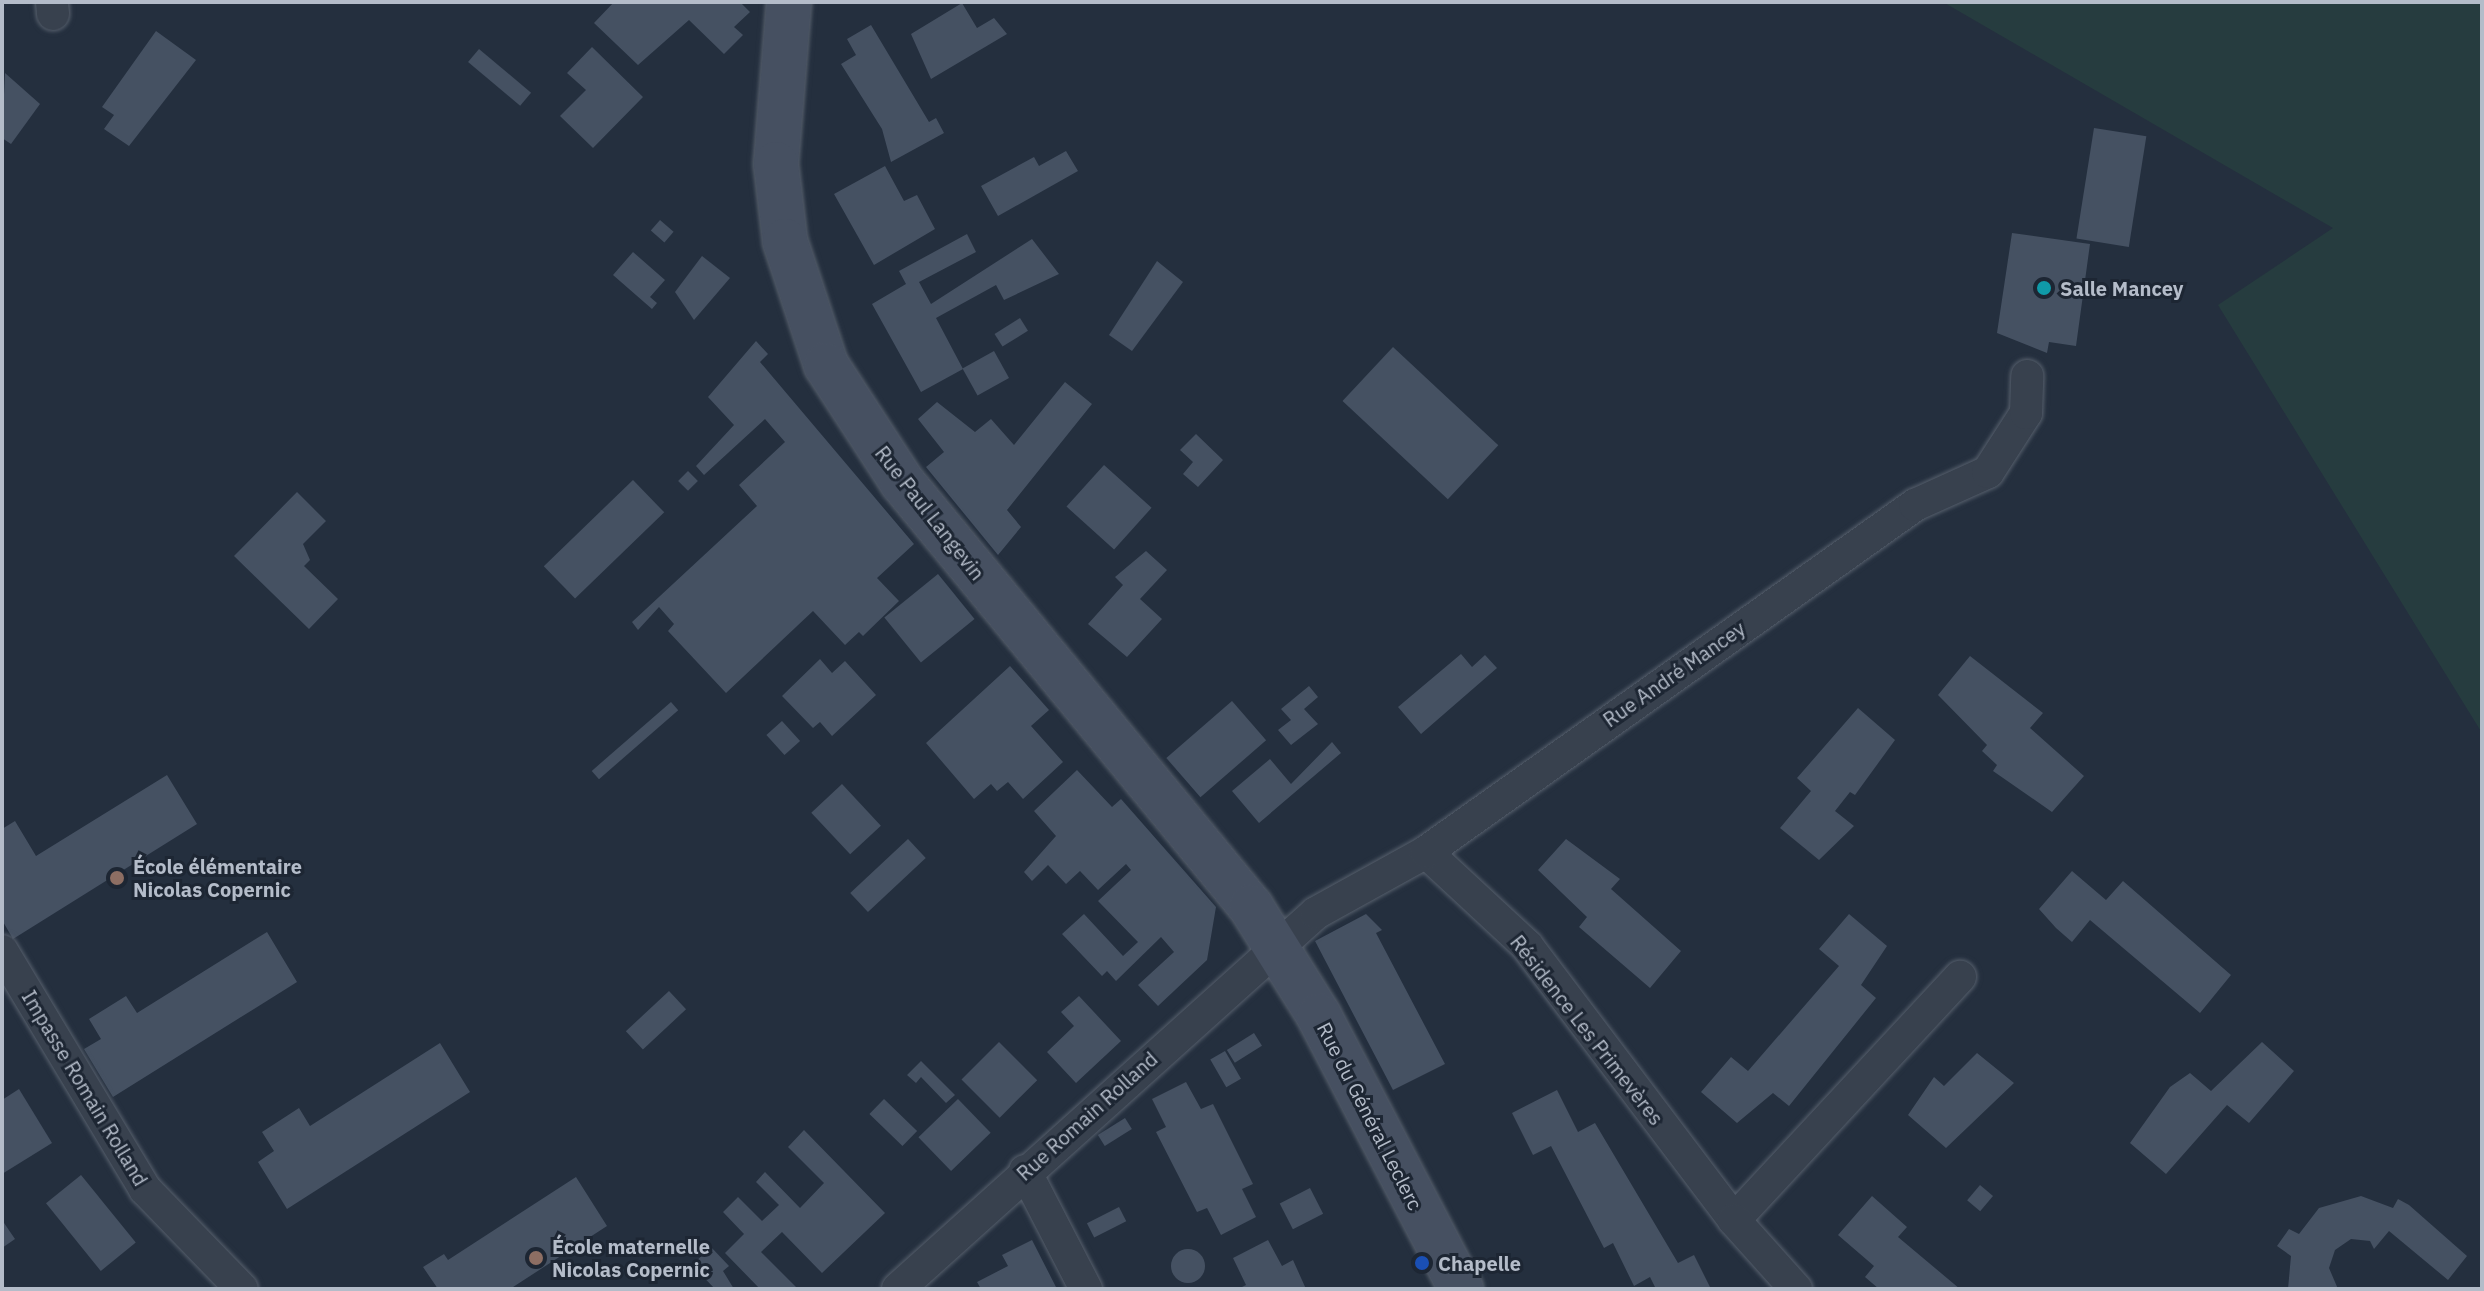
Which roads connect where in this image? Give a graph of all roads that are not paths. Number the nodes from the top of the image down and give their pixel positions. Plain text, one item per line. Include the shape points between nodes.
1 (789, 2) edge
2 (2027, 376) dead end
3 (1426, 852) junction
4 (1276, 944) junction
5 (2, 951) edge
6 (1960, 977) dead end
7 (1025, 1171) junction
8 (1734, 1220) junction
9 (242, 1289) edge
10 (898, 1289) edge
11 (1086, 1289) edge
12 (1461, 1289) edge
13 (1796, 1289) edge

1 - 4 street, Rue Paul Langevin via 776,164 785,241 826,365 902,482
2 - 3 street, Rue André Mancey via 2026,413 1988,472 1915,505
3 - 4 street, Rue André Mancey
3 - 8 street, Résidence Les Primevères via 1527,946
4 - 7 street, Rue Romain Rolland
4 - 12 street, Rue du Général Leclerc
5 - 9 street, Impasse Romain Rolland via 145,1189
6 - 8 street
7 - 10 street, Rue Romain Rolland
7 - 11 street
8 - 13 street, Résidence Les Primevères

